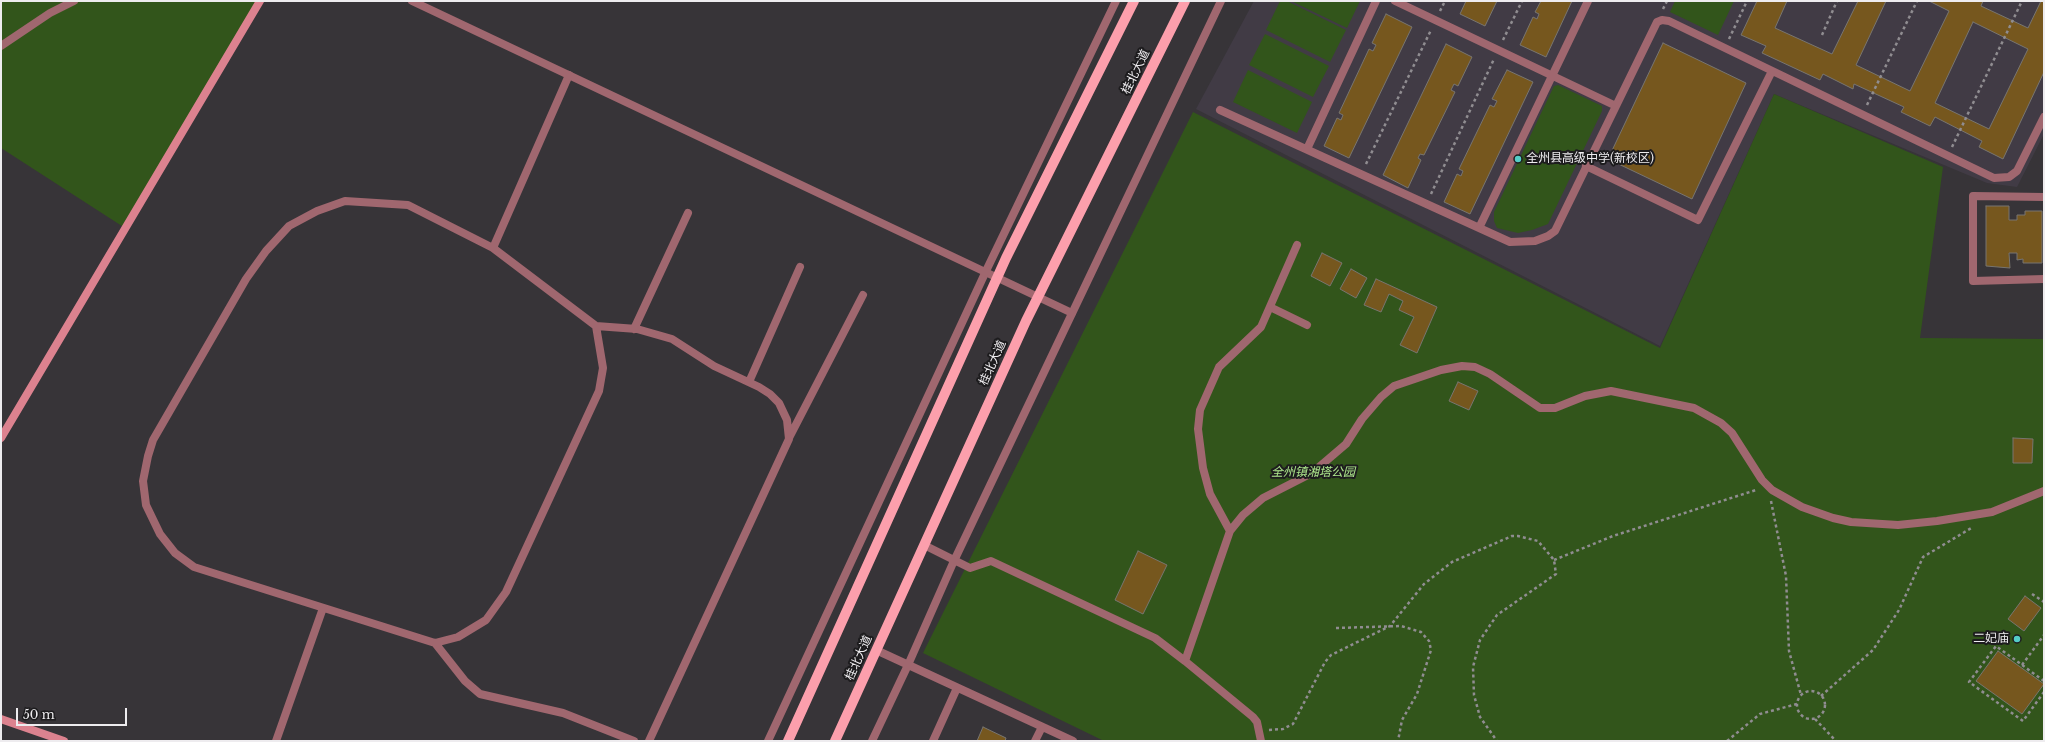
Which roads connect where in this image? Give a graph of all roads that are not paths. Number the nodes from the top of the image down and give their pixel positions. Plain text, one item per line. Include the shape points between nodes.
1 (74, 1) edge
2 (260, 1) edge
3 (412, 1) edge
4 (1116, 1) edge
5 (1134, 1) edge
6 (1185, 1) edge
7 (1221, 1) edge
8 (1376, 1) edge
9 (1395, 1) edge
10 (1588, 1) edge
11 (1, 46) edge
12 (1772, 71) junction
13 (569, 75) junction
14 (1552, 76) junction
15 (1616, 106) junction
16 (1220, 110) dead end
17 (2044, 117) edge
18 (1307, 149) junction
19 (1586, 166) junction
20 (2044, 197) edge
21 (688, 213) dead end
22 (1479, 228) junction
23 (1297, 245) dead end
24 (493, 248) junction
25 (800, 267) dead end
26 (986, 271) junction
27 (998, 276) junction
28 (2044, 279) edge
29 (863, 295) dead end
30 (1038, 296) junction
31 (1270, 307) junction
32 (1072, 313) junction
33 (1307, 325) dead end
34 (596, 326) junction
35 (634, 329) junction
36 (748, 382) junction
37 (1, 438) edge
38 (789, 439) junction
39 (2044, 492) edge
40 (1230, 531) junction
41 (924, 545) junction
42 (955, 560) junction
43 (323, 608) junction
44 (435, 643) junction
45 (876, 650) junction
46 (1185, 661) junction
47 (908, 665) junction
48 (957, 688) junction
49 (1, 719) edge
50 (1042, 727) junction
51 (64, 741) edge
52 (276, 741) edge
53 (634, 741) edge
54 (649, 741) edge
55 (768, 741) edge
56 (788, 741) edge
57 (835, 741) edge
58 (872, 741) edge
59 (933, 741) edge
60 (1035, 741) edge
61 (1073, 741) edge
62 (1261, 741) edge

1 - 11 street via 50,13
2 - 37 main road
3 - 13 street
4 - 26 street
5 - 27 main road
6 - 30 main road, 桂北大道
7 - 32 street
8 - 18 street
9 - 14 street
10 - 14 street
12 - 15 street via 1669,21 1657,22
12 - 17 street via 1994,178 2009,177 2017,171
12 - 19 street via 1698,220
13 - 24 street
13 - 26 street
14 - 15 street
14 - 22 street
15 - 19 street
16 - 18 street
18 - 22 street
19 - 22 street via 1555,230 1548,236 1510,242
20 - 28 street via 1973,196 1973,280
21 - 35 street
23 - 31 street
24 - 34 street
24 - 43 street via 408,204 345,201 317,211 289,226 266,251 246,279 153,440 145,468 143,493 150,515 175,554 194,568
25 - 36 street
26 - 27 street
26 - 55 street
27 - 30 street
27 - 56 main road
29 - 38 street
30 - 32 street
30 - 41 main road, 桂北大道
31 - 33 street
31 - 40 street via 1261,327 1219,367 1200,410 1198,429 1203,468 1210,494
32 - 42 street
34 - 35 street
34 - 44 street via 603,360 602,384 506,592 486,620 458,636
35 - 36 street via 672,339 714,366
36 - 38 street via 770,394 779,403 787,420
38 - 54 street
39 - 40 street via 1992,512 1898,525 1851,522 1802,507 1784,498 1762,480 1732,433 1721,423 1694,408 1610,391 1585,396 1555,408 1540,408 1490,374 1462,366 1441,370 1394,386 1362,419 1346,444 1312,473 1263,498 1243,515
40 - 46 street
41 - 42 street
41 - 45 main road, 桂北大道
42 - 46 street via 970,568 991,561 1155,638
42 - 47 street
43 - 44 street
43 - 52 street
44 - 53 street via 465,681 480,694 563,713
45 - 47 street
45 - 57 main road, 桂北大道
46 - 62 street via 1253,717 1260,731
47 - 48 street
47 - 58 street
48 - 50 street
48 - 59 street
49 - 51 main road
50 - 60 street
50 - 61 street

